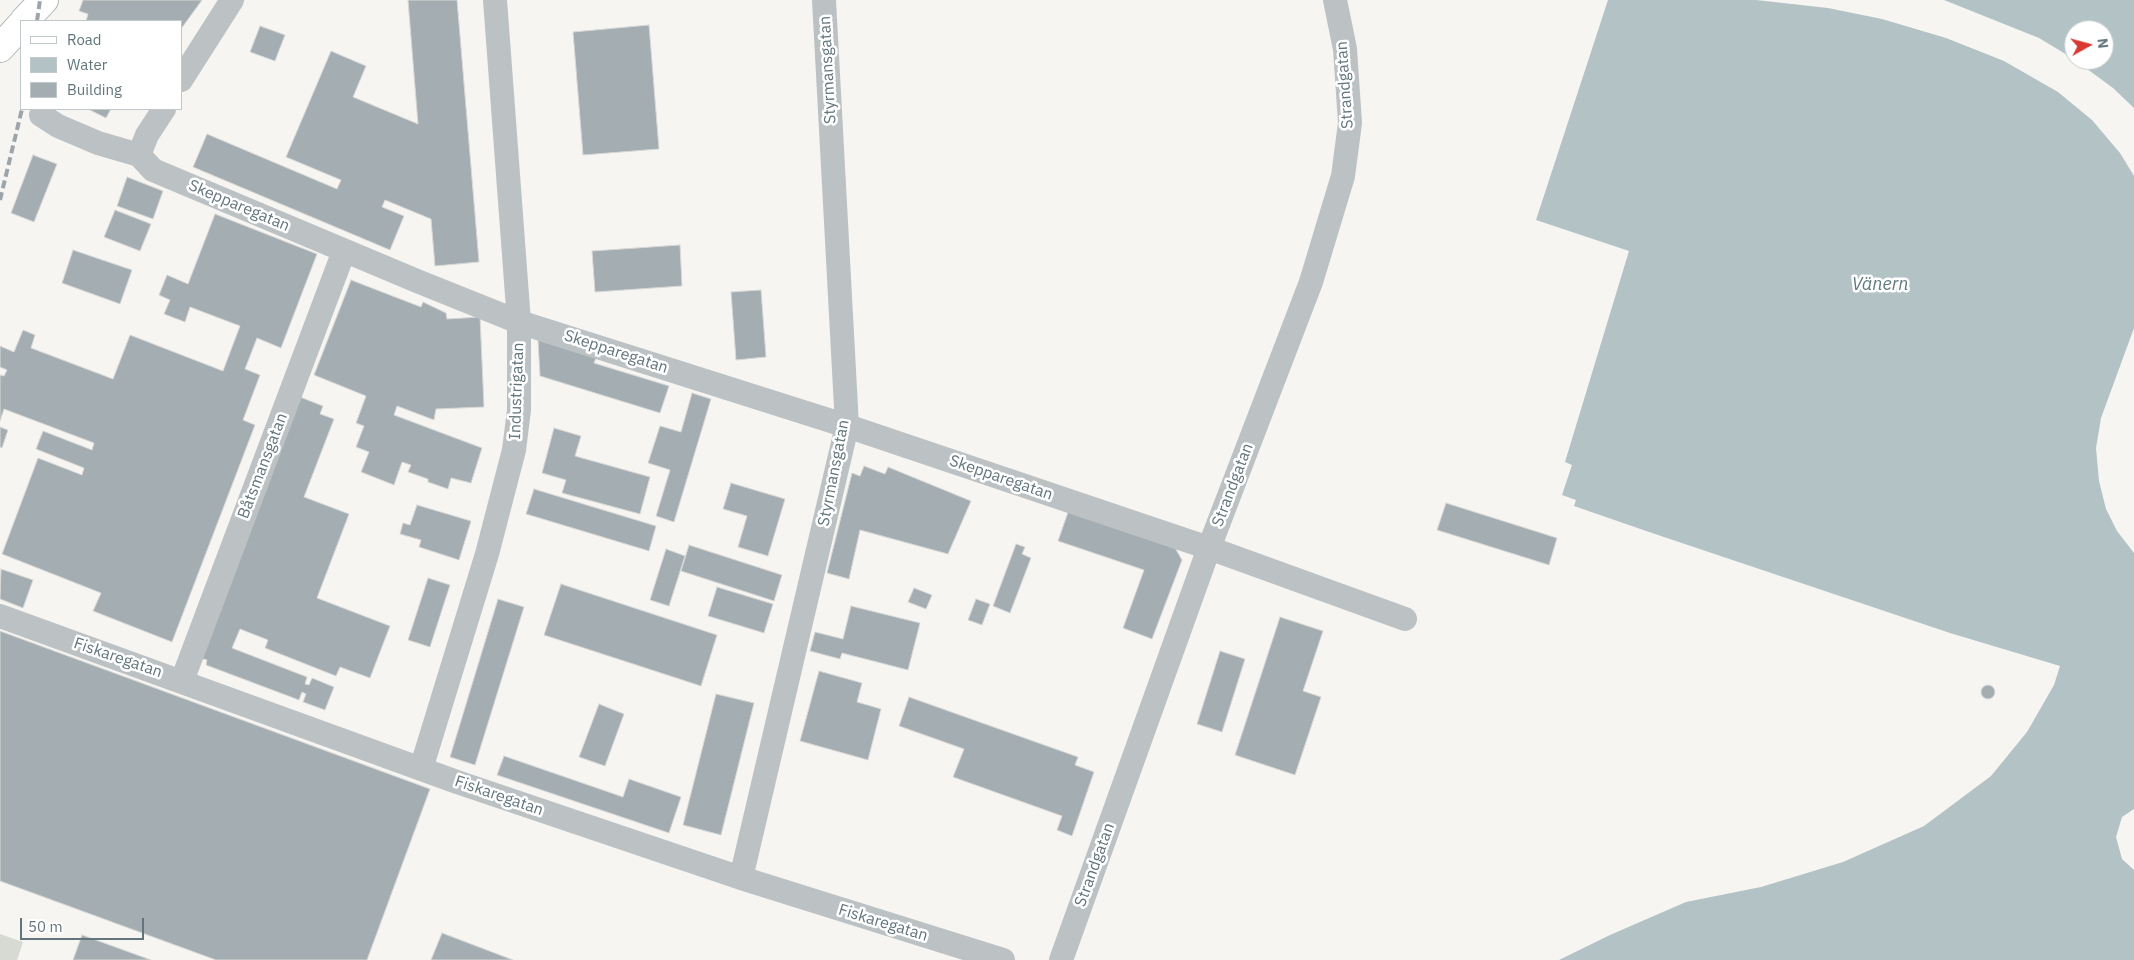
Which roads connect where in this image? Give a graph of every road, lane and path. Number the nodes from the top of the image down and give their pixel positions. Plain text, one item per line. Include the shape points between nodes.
1 (44, 0) edge
2 (232, 0) edge
3 (495, 0) edge
4 (824, 0) edge
5 (1336, 0) edge
6 (25, 20) edge
7 (20, 25) edge
8 (0, 48) edge
9 (182, 78) edge
10 (163, 110) edge
11 (41, 115) dead end
12 (139, 155) junction
13 (344, 251) junction
14 (519, 322) junction
15 (847, 426) junction
16 (1209, 548) junction
17 (0, 616) edge
18 (1405, 619) dead end
19 (182, 681) junction
20 (421, 769) junction
21 (741, 878) junction
22 (1003, 960) edge
23 (1061, 960) edge

1 - 6 main road
2 - 9 street
3 - 14 street, Industrigatan
4 - 15 street, Styrmansgatan
5 - 16 street, Strandgatan via 1346,49 1350,123 1343,176 1311,282
7 - 8 main road
10 - 12 street
11 - 12 street, Skepparegatan via 82,136
12 - 13 street, Skepparegatan via 153,170
13 - 14 street, Skepparegatan
13 - 19 street, Båtsmansgatan
14 - 15 street, Skepparegatan
14 - 20 street, Industrigatan via 519,410 514,450 487,554
15 - 16 street, Skepparegatan
15 - 21 street, Styrmansgatan
16 - 18 street, Skepparegatan
16 - 23 street, Strandgatan
17 - 19 street, Fiskaregatan
19 - 20 street, Fiskaregatan
20 - 21 street, Fiskaregatan
21 - 22 street, Fiskaregatan

